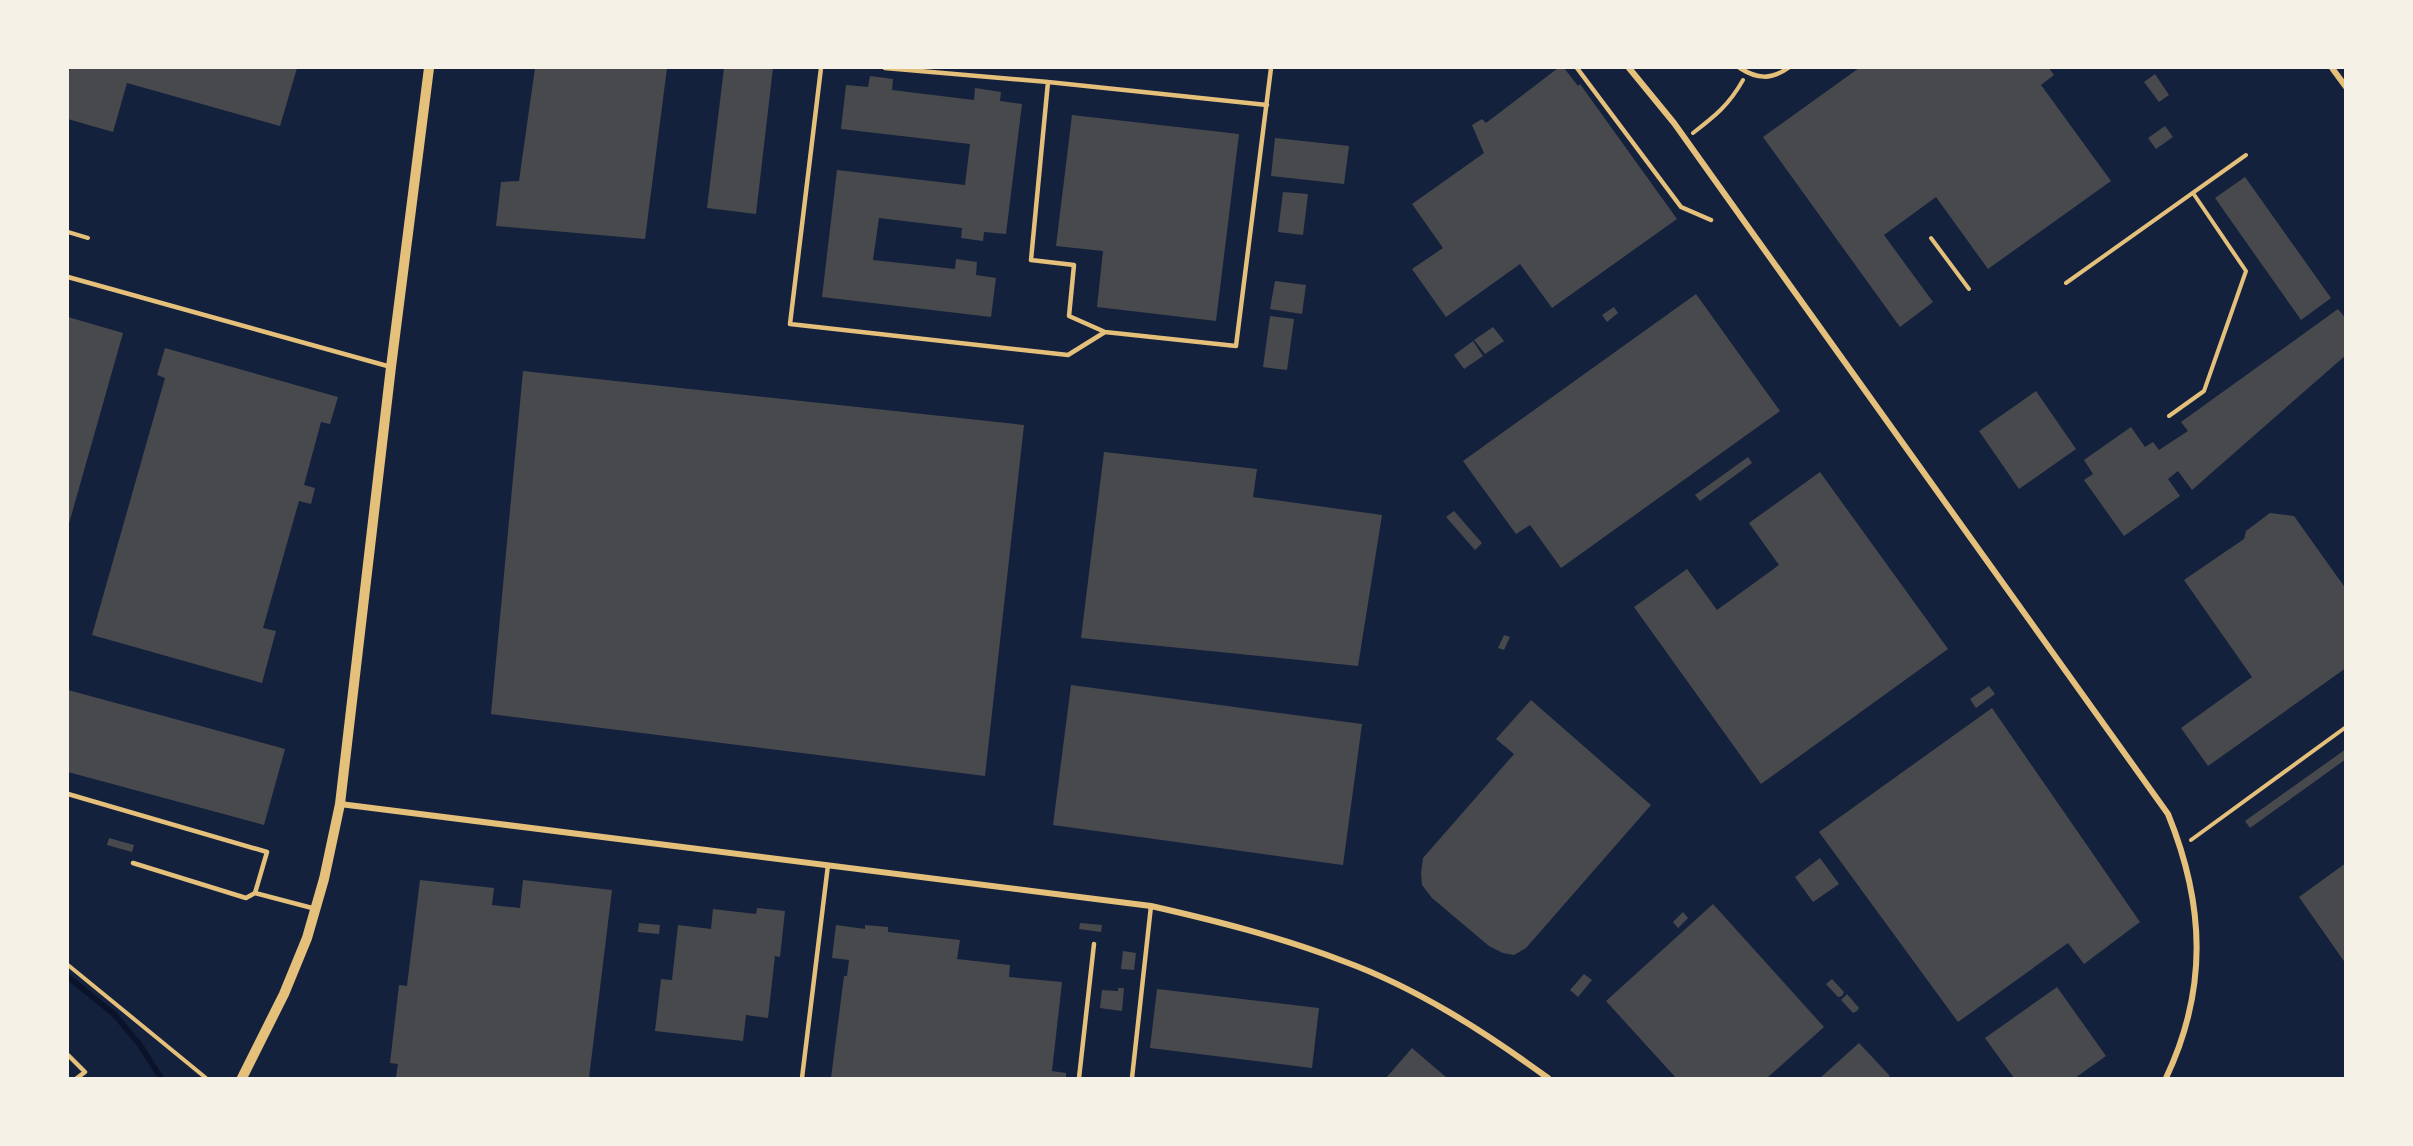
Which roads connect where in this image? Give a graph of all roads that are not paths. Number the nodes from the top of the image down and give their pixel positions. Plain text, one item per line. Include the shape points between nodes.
1 (429, 68) edge
2 (821, 68) edge
3 (885, 68) edge
4 (1271, 68) edge
5 (1577, 68) edge
6 (1629, 68) edge
7 (1740, 68) edge
8 (1788, 68) edge
9 (2332, 68) edge
10 (2343, 77) edge
11 (1048, 82) junction
12 (2346, 87) edge
13 (1267, 105) junction
14 (1711, 220) dead end
15 (68, 277) edge
16 (1105, 332) junction
17 (391, 367) junction
18 (68, 794) edge
19 (340, 804) junction
20 (133, 863) dead end
21 (828, 865) junction
22 (255, 893) junction
23 (1151, 906) junction
24 (316, 909) junction
25 (1094, 944) dead end
26 (68, 1055) edge
27 (76, 1078) edge
28 (242, 1078) edge
29 (802, 1078) edge
30 (1079, 1078) edge
31 (1132, 1078) edge
32 (1548, 1078) edge
33 (2166, 1078) edge

1 - 17 street
2 - 16 lane via 789,324 1068,355
3 - 11 lane
4 - 13 lane
5 - 14 lane via 1681,207
6 - 33 street via 1685,139 2168,814 2192,887 2197,971 2190,1012
7 - 8 lane via 1752,75 1776,76
9 - 10 street
10 - 12 street
11 - 13 lane
11 - 16 lane via 1031,260 1074,265 1069,316
13 - 16 lane via 1236,346
15 - 17 lane
17 - 19 street
18 - 22 lane via 267,852
19 - 21 street
19 - 24 street
20 - 22 lane via 246,898
21 - 23 street
21 - 29 lane
22 - 24 lane
23 - 31 lane
23 - 32 street via 1243,927 1345,961 1424,999 1499,1043
24 - 28 street via 284,994
25 - 30 lane
26 - 27 lane via 85,1072

